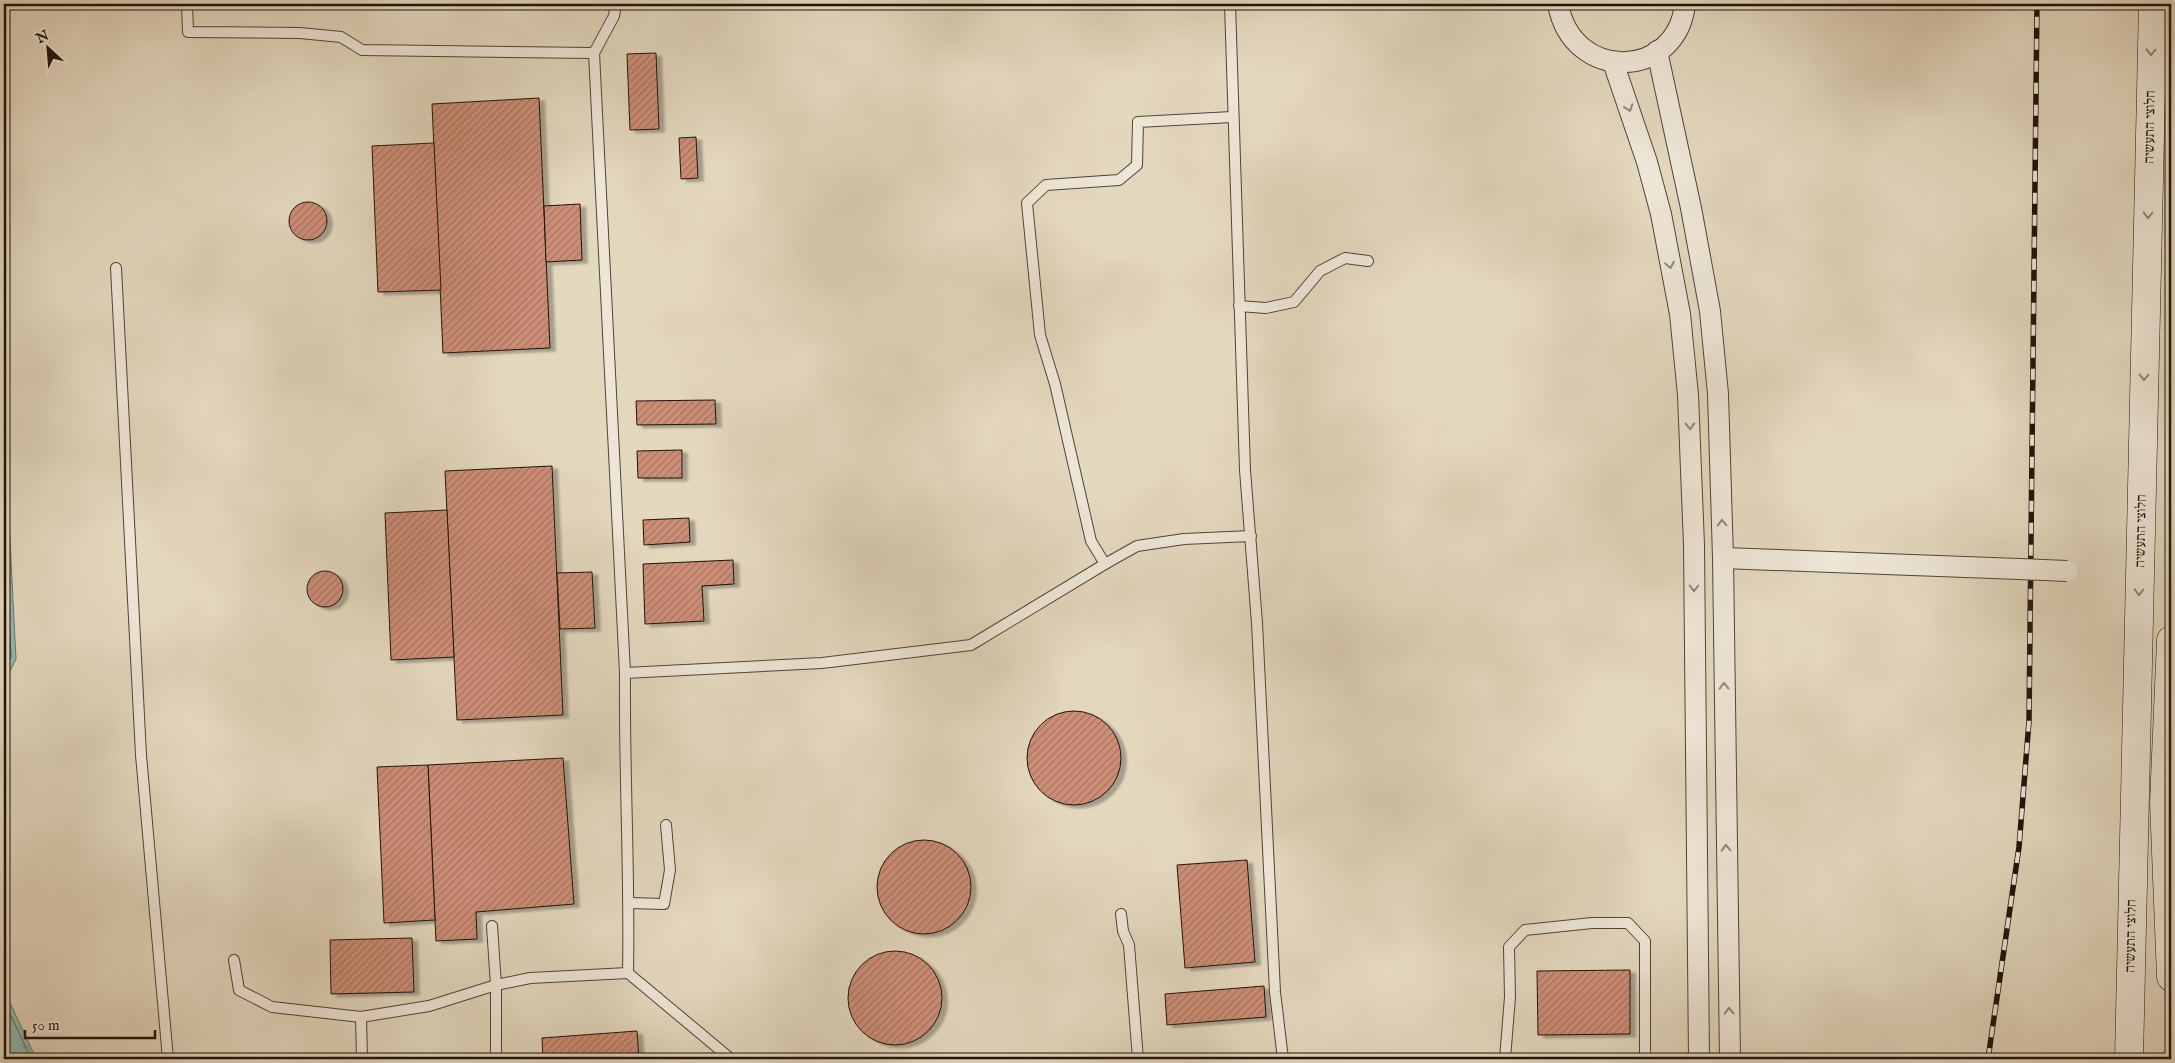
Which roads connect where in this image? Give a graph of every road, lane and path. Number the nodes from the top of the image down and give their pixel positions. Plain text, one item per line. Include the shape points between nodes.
1 (187, 4) edge
2 (616, 4) edge
3 (1230, 4) edge
4 (1558, 4) edge
5 (1685, 4) edge
6 (2153, 4) edge
7 (1657, 51) junction
8 (594, 53) junction
9 (1613, 62) junction
10 (1232, 117) junction
11 (1368, 261) dead end
12 (116, 268) dead end
13 (1239, 306) junction
14 (1251, 536) junction
15 (1723, 558) junction
16 (1105, 564) junction
17 (2067, 571) dead end
18 (2171, 640) edge
19 (624, 673) junction
20 (666, 826) dead end
21 (630, 903) junction
22 (1121, 914) dead end
23 (492, 926) dead end
24 (234, 960) dead end
25 (628, 973) junction
26 (2171, 977) edge
27 (496, 985) junction
28 (361, 1017) junction
29 (168, 1059) edge
30 (362, 1059) edge
31 (496, 1059) edge
32 (731, 1059) edge
33 (1138, 1059) edge
34 (1283, 1059) edge
35 (1506, 1059) edge
36 (1645, 1059) edge
37 (1699, 1059) edge
38 (1730, 1059) edge
39 (2129, 1059) edge

1 - 8 lane via 188,32 332,36 341,37 362,50
2 - 8 lane via 614,16
3 - 10 lane
4 - 9 street via 1571,38 1590,54
5 - 7 street via 1678,29
6 -> 39 street, חלוצי התעשיה
7 - 9 street via 1636,61
15 -> 7 street via 1718,394 1710,311
8 - 19 lane
9 -> 37 street via 1661,214 1680,314 1688,396 1694,545
10 - 13 lane
10 - 16 lane via 1138,122 1137,165 1119,180 1046,185 1027,203 1040,335 1055,384 1091,542
11 - 13 lane via 1345,258 1320,271 1294,302 1266,308
12 - 29 lane via 141,755
13 - 14 lane via 1245,470
14 - 16 lane via 1184,539 1137,546
14 - 34 lane via 1275,992
15 - 17 street, bridge
38 -> 15 street
16 - 19 lane via 971,646 822,663
18 - 26 street via 2164,802
19 - 21 lane
20 - 21 lane via 670,870 664,904
21 - 25 lane
22 - 33 lane via 1122,931 1130,945
23 - 27 lane
24 - 28 lane via 239,990 272,1007
25 - 27 lane via 530,978
25 - 32 lane
27 - 28 lane via 429,1006
27 - 31 lane
28 - 30 lane
35 - 36 lane via 1509,946 1525,930 1628,923 1645,942

